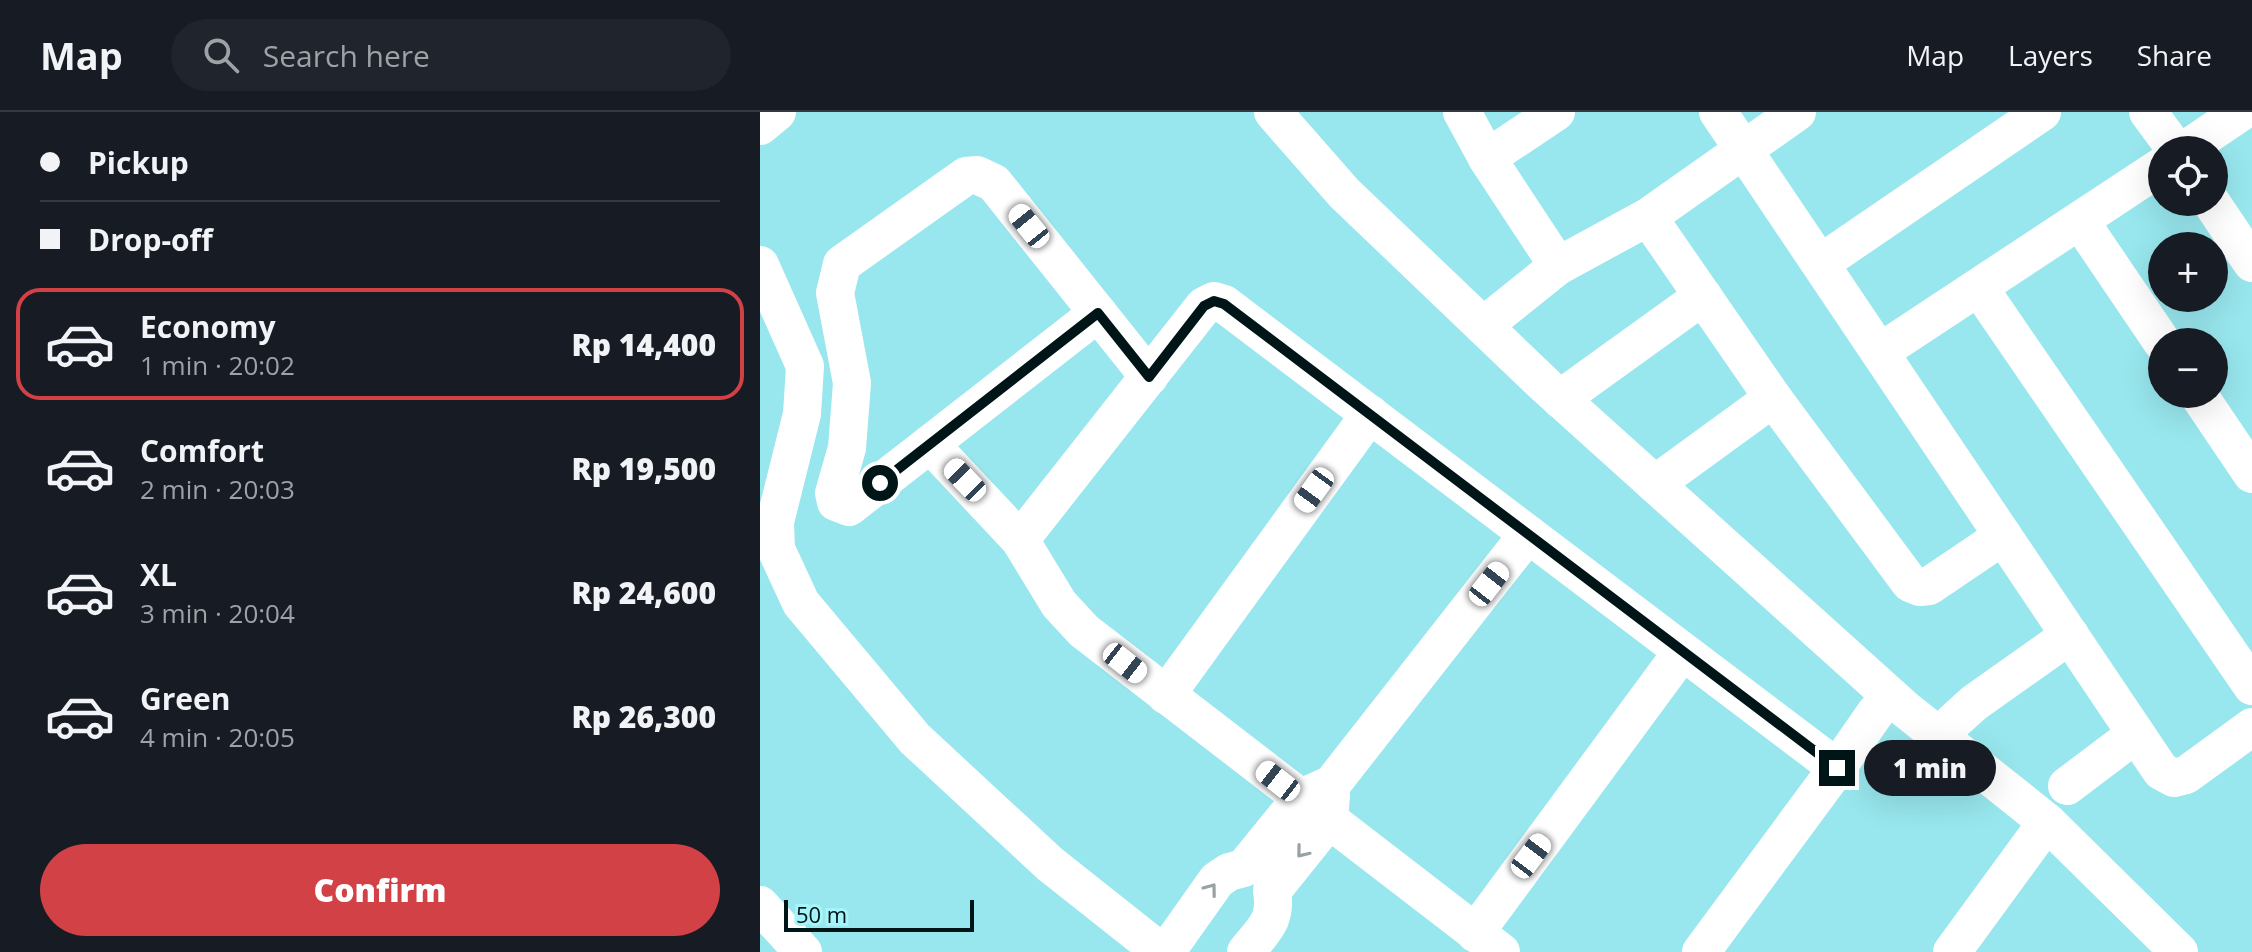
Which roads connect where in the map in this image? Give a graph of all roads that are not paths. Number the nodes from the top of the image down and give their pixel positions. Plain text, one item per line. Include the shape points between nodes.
1 (777, 112) edge
2 (1273, 112) edge
3 (1462, 112) edge
4 (1556, 112) edge
5 (1718, 112) edge
6 (1797, 112) edge
7 (2042, 112) edge
8 (2148, 112) edge
9 (2241, 112) edge
10 (760, 126) edge
11 (2166, 136) edge
12 (2206, 136) edge
13 (1743, 148) junction
14 (1487, 158) junction
15 (2148, 175) edge
16 (2220, 216) edge
17 (1648, 217) junction
18 (2080, 221) junction
19 (1821, 263) junction
20 (2252, 263) edge
21 (760, 265) edge
22 (1558, 266) junction
23 (1980, 289) junction
24 (1703, 296) junction
25 (1098, 313) junction
26 (1483, 326) junction
27 (2153, 328) edge
28 (1880, 352) junction
29 (1149, 377) junction
30 (1773, 398) junction
31 (1560, 399) junction
32 (2207, 408) edge
33 (1370, 414) junction
34 (930, 444) junction
35 (2252, 474) edge
36 (1655, 484) junction
37 (768, 528) edge
38 (1528, 534) junction
39 (2003, 536) junction
40 (1020, 540) junction
41 (2070, 635) junction
42 (1682, 652) junction
43 (2252, 686) edge
44 (1166, 695) junction
45 (1876, 712) dead end
46 (1953, 722) dead end
47 (2252, 727) edge
48 (2136, 734) junction
49 (1837, 768) junction
50 (2067, 786) dead end
51 (1320, 801) junction
52 (2047, 822) junction
53 (1258, 879) junction
54 (760, 905) edge
55 (1488, 942) edge
56 (803, 952) edge
57 (1163, 952) edge
58 (1246, 952) edge
59 (1701, 952) edge
60 (1952, 952) edge
61 (2179, 952) edge

1 - 10 street
2 - 26 street via 1344,193
3 - 14 street
4 - 14 street
5 - 13 street
6 - 13 street
7 - 19 street
8 - 11 street
9 - 12 street
13 - 17 street
13 - 19 street
14 - 22 street
15 - 18 street
16 - 20 street
17 - 22 street
17 - 24 street
18 - 23 street
18 - 27 street
19 - 28 street
21 - 37 street via 805,366 802,414
22 - 26 street
23 - 28 street
23 - 43 street
24 - 30 street
24 - 31 street
25 - 29 street
25 - 34 street
25 - 34 street via 994,183 977,175 966,176 842,264 835,293 852,383 836,502 849,507
26 - 31 street
28 - 39 street
29 - 33 street via 1204,306 1214,301
29 - 40 street
30 - 36 street
30 - 39 street via 1910,583 1929,586
31 - 36 street
32 - 35 street
33 - 38 street
33 - 44 street
34 - 40 street
36 - 52 street via 1905,709
37 - 57 street via 801,603 915,739 1050,864
38 - 42 street
38 - 51 street
39 - 41 street
40 - 44 street via 1059,604 1084,631
41 - 46 street
41 - 48 street
42 - 49 street
42 - 55 street
44 - 51 street
45 - 49 street
47 - 48 street via 2179,778 2161,771
48 - 50 street
49 - 59 street
51 - 53 street
51 - 55 street
52 - 60 street
52 - 61 street
57 -> 53 street via 1217,880 1229,872
53 - 58 street via 1275,909
54 - 56 street

